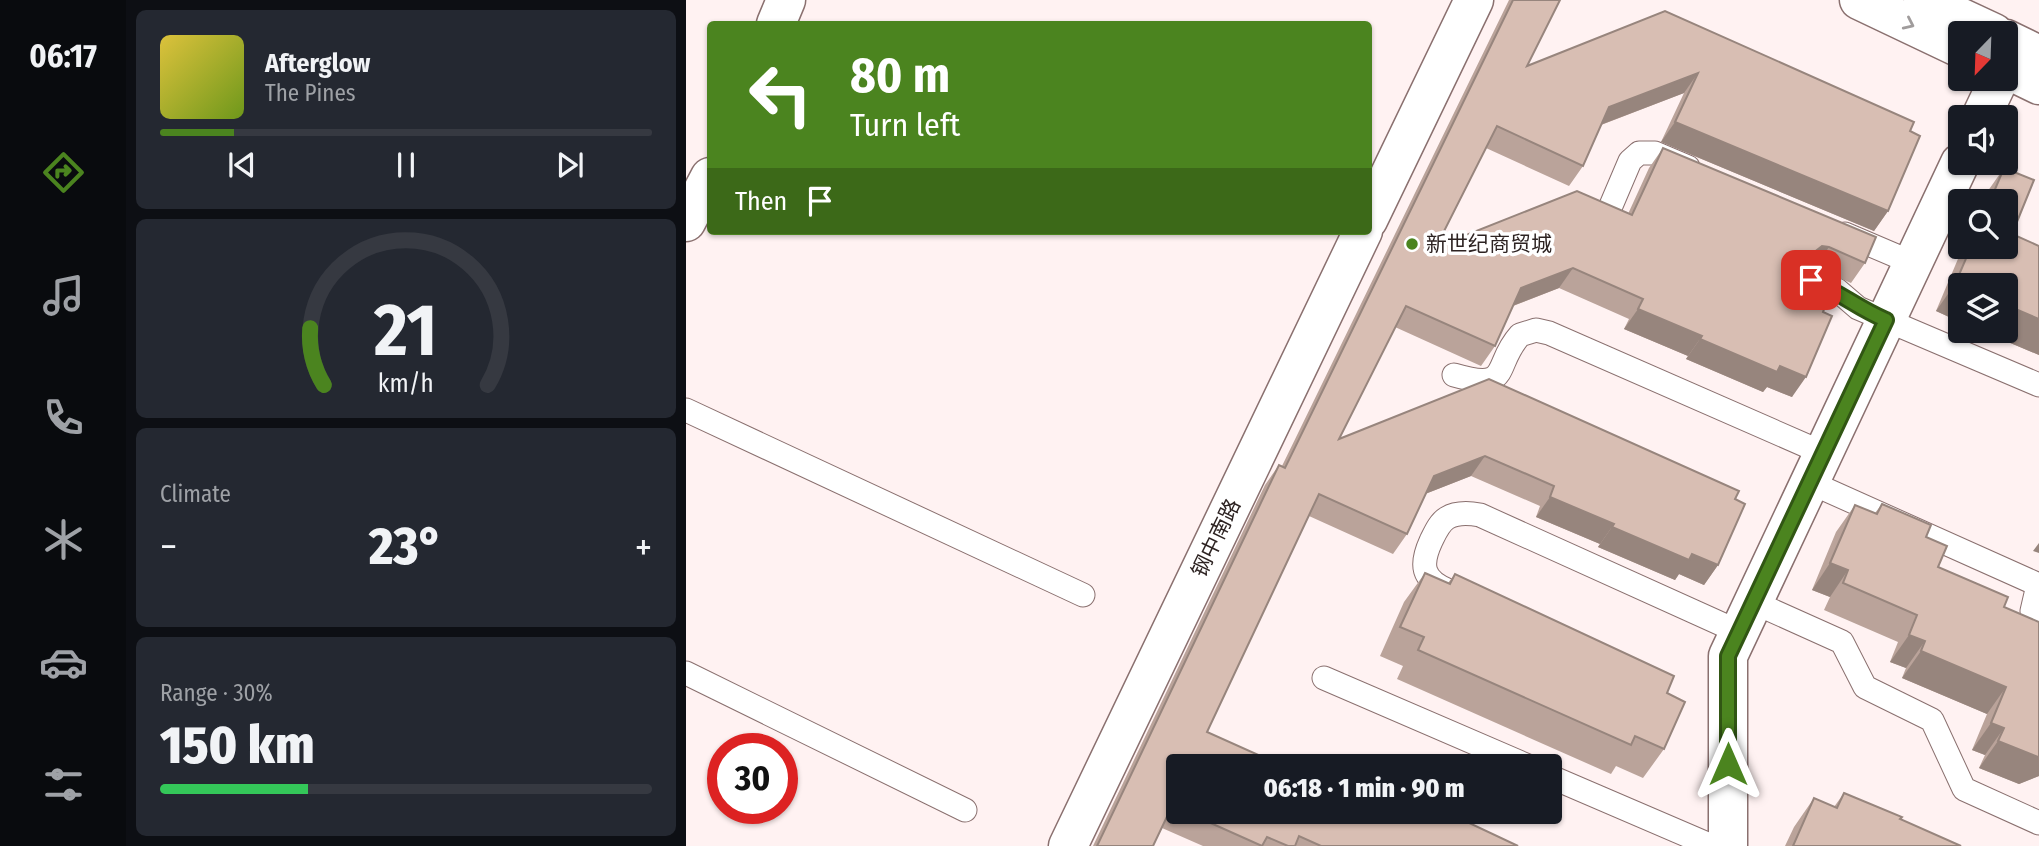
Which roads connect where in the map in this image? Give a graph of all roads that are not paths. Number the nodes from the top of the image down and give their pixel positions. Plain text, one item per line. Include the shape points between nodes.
1 (786, 0) edge
2 (1474, 0) edge
3 (1858, 0) edge
4 (1923, 0) edge
5 (777, 21) edge
6 (1968, 21) edge
7 (1948, 42) edge
8 (2018, 45) edge
9 (2039, 55) edge
10 (2018, 75) edge
11 (2039, 85) edge
12 (1704, 174) edge
13 (1954, 175) edge
14 (707, 183) edge
15 (1372, 212) edge
16 (1607, 215) edge
17 (686, 222) edge
18 (1827, 226) edge
19 (1361, 235) edge
20 (1913, 263) junction
21 (1811, 280) edge
22 (1886, 320) junction
23 (1454, 374) dead end
24 (2039, 385) edge
25 (686, 410) edge
26 (1816, 468) junction
27 (2038, 585) edge
28 (1083, 595) dead end
29 (1472, 602) edge
30 (1746, 617) junction
31 (2039, 634) edge
32 (686, 673) edge
33 (1324, 678) dead end
34 (1500, 754) edge
35 (1562, 782) edge
36 (965, 810) dead end
37 (2039, 823) edge
38 (1068, 846) edge
39 (1712, 846) edge
40 (1728, 846) edge

1 - 5 street
2 - 15 street
3 -> 7 street
4 - 6 street
8 - 9 street
10 - 11 street
12 - 16 lane via 1655,153 1639,153 1630,161
13 - 20 street
14 - 17 street
18 - 20 lane
19 - 38 street, 钢中南路
20 - 22 street
21 - 22 lane
22 - 24 lane
22 - 26 street
23 - 26 lane via 1478,382 1493,378 1503,369 1520,335 1536,330 1549,333
25 - 28 lane
26 - 27 lane
26 - 30 street
27 - 31 lane via 2032,611
29 - 30 lane via 1435,585 1422,566 1437,528 1446,519 1468,512
30 - 37 lane via 1842,642 1865,687 1932,720 1964,789
30 - 40 street via 1728,656
32 - 36 lane
33 - 34 lane
35 - 39 lane

